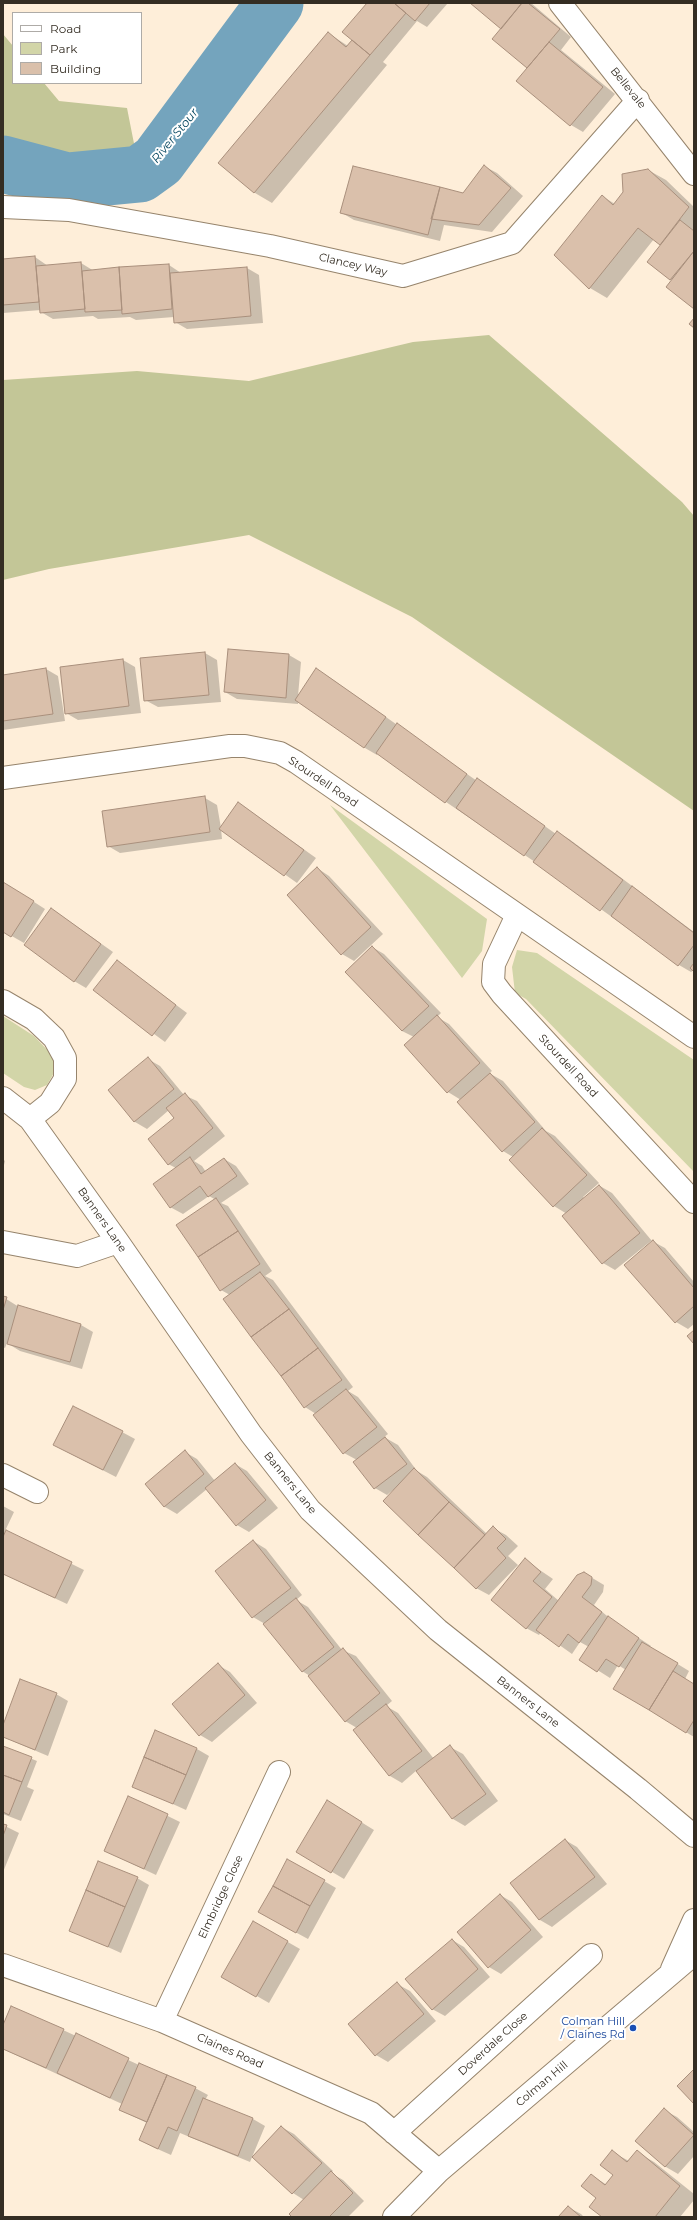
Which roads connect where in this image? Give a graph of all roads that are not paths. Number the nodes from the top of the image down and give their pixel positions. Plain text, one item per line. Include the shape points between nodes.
1 (560, 3) edge
2 (638, 100) junction
3 (694, 174) edge
4 (3, 207) edge
5 (3, 778) edge
6 (517, 914) junction
7 (3, 1001) edge
8 (694, 1037) edge
9 (3, 1098) edge
10 (30, 1119) junction
11 (694, 1202) edge
12 (3, 1242) edge
13 (118, 1242) junction
14 (3, 1475) edge
15 (37, 1492) dead end
16 (279, 1772) dead end
17 (692, 1838) edge
18 (694, 1920) edge
19 (694, 1954) edge
20 (591, 1955) dead end
21 (3, 1965) edge
22 (668, 1977) junction
23 (162, 2021) junction
24 (394, 2133) junction
25 (439, 2171) junction
26 (394, 2217) edge

1 - 2 street, Bellevale
2 - 3 street, Bellevale
2 - 4 street, Clancey Way via 512,243 402,276 270,246 69,210
5 - 6 street, Stourdell Road via 230,746 245,746 280,754 296,762
6 - 8 street, Stourdell Road
6 - 11 street, Stourdell Road via 494,964 493,982
7 - 10 street via 34,1019 54,1038 65,1058 65,1079 50,1103
9 - 10 street, Banners Lane
10 - 13 street, Banners Lane
12 - 13 street via 77,1256
13 - 17 street, Banners Lane via 251,1434 310,1510 438,1630
14 - 15 street
16 - 23 street, Elmbridge Close
18 - 22 street
19 - 22 street, Colman Hill
20 - 24 street, Doverdale Close
21 - 23 street, Claines Road
22 - 25 street, Colman Hill
23 - 24 street, Claines Road via 370,2113
24 - 25 street, Claines Road
25 - 26 street, Colman Hill

